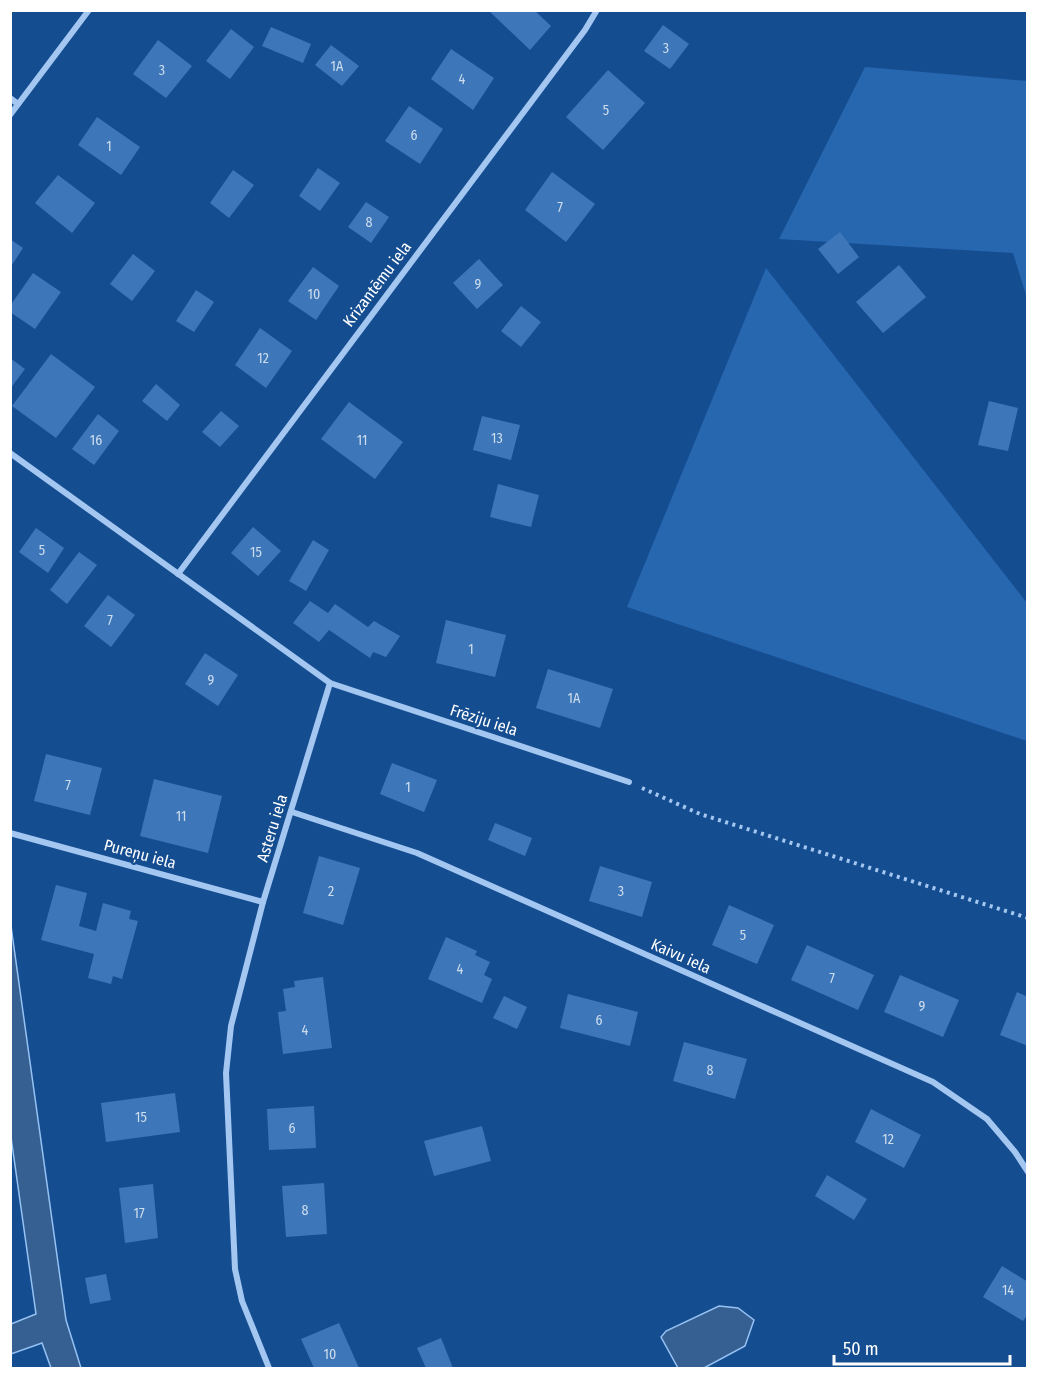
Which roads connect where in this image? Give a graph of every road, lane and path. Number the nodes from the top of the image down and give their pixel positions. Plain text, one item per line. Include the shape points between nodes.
1 (89, 10) edge
2 (597, 10) edge
3 (10, 98) edge
4 (18, 104) junction
5 (10, 115) edge
6 (10, 453) edge
7 (178, 574) junction
8 (330, 683) junction
9 (629, 782) joint
10 (292, 812) junction
11 (10, 833) edge
12 (263, 902) junction
13 (1028, 918) edge
14 (1028, 1172) edge
15 (268, 1368) edge

1 - 4 street
2 - 7 street, Krizantēmu iela
3 - 4 street
4 - 5 street
6 - 7 street
7 - 8 street
8 - 9 street, Frēziju iela
8 - 10 street, Asteru iela
9 - 13 path via 700,814
10 - 12 street, Asteru iela
10 - 14 street, Kaivu iela via 417,854 933,1082 987,1119
11 - 12 street, Pureņu iela
12 - 15 street, Asteru iela via 231,1026 226,1073 235,1269 242,1301

